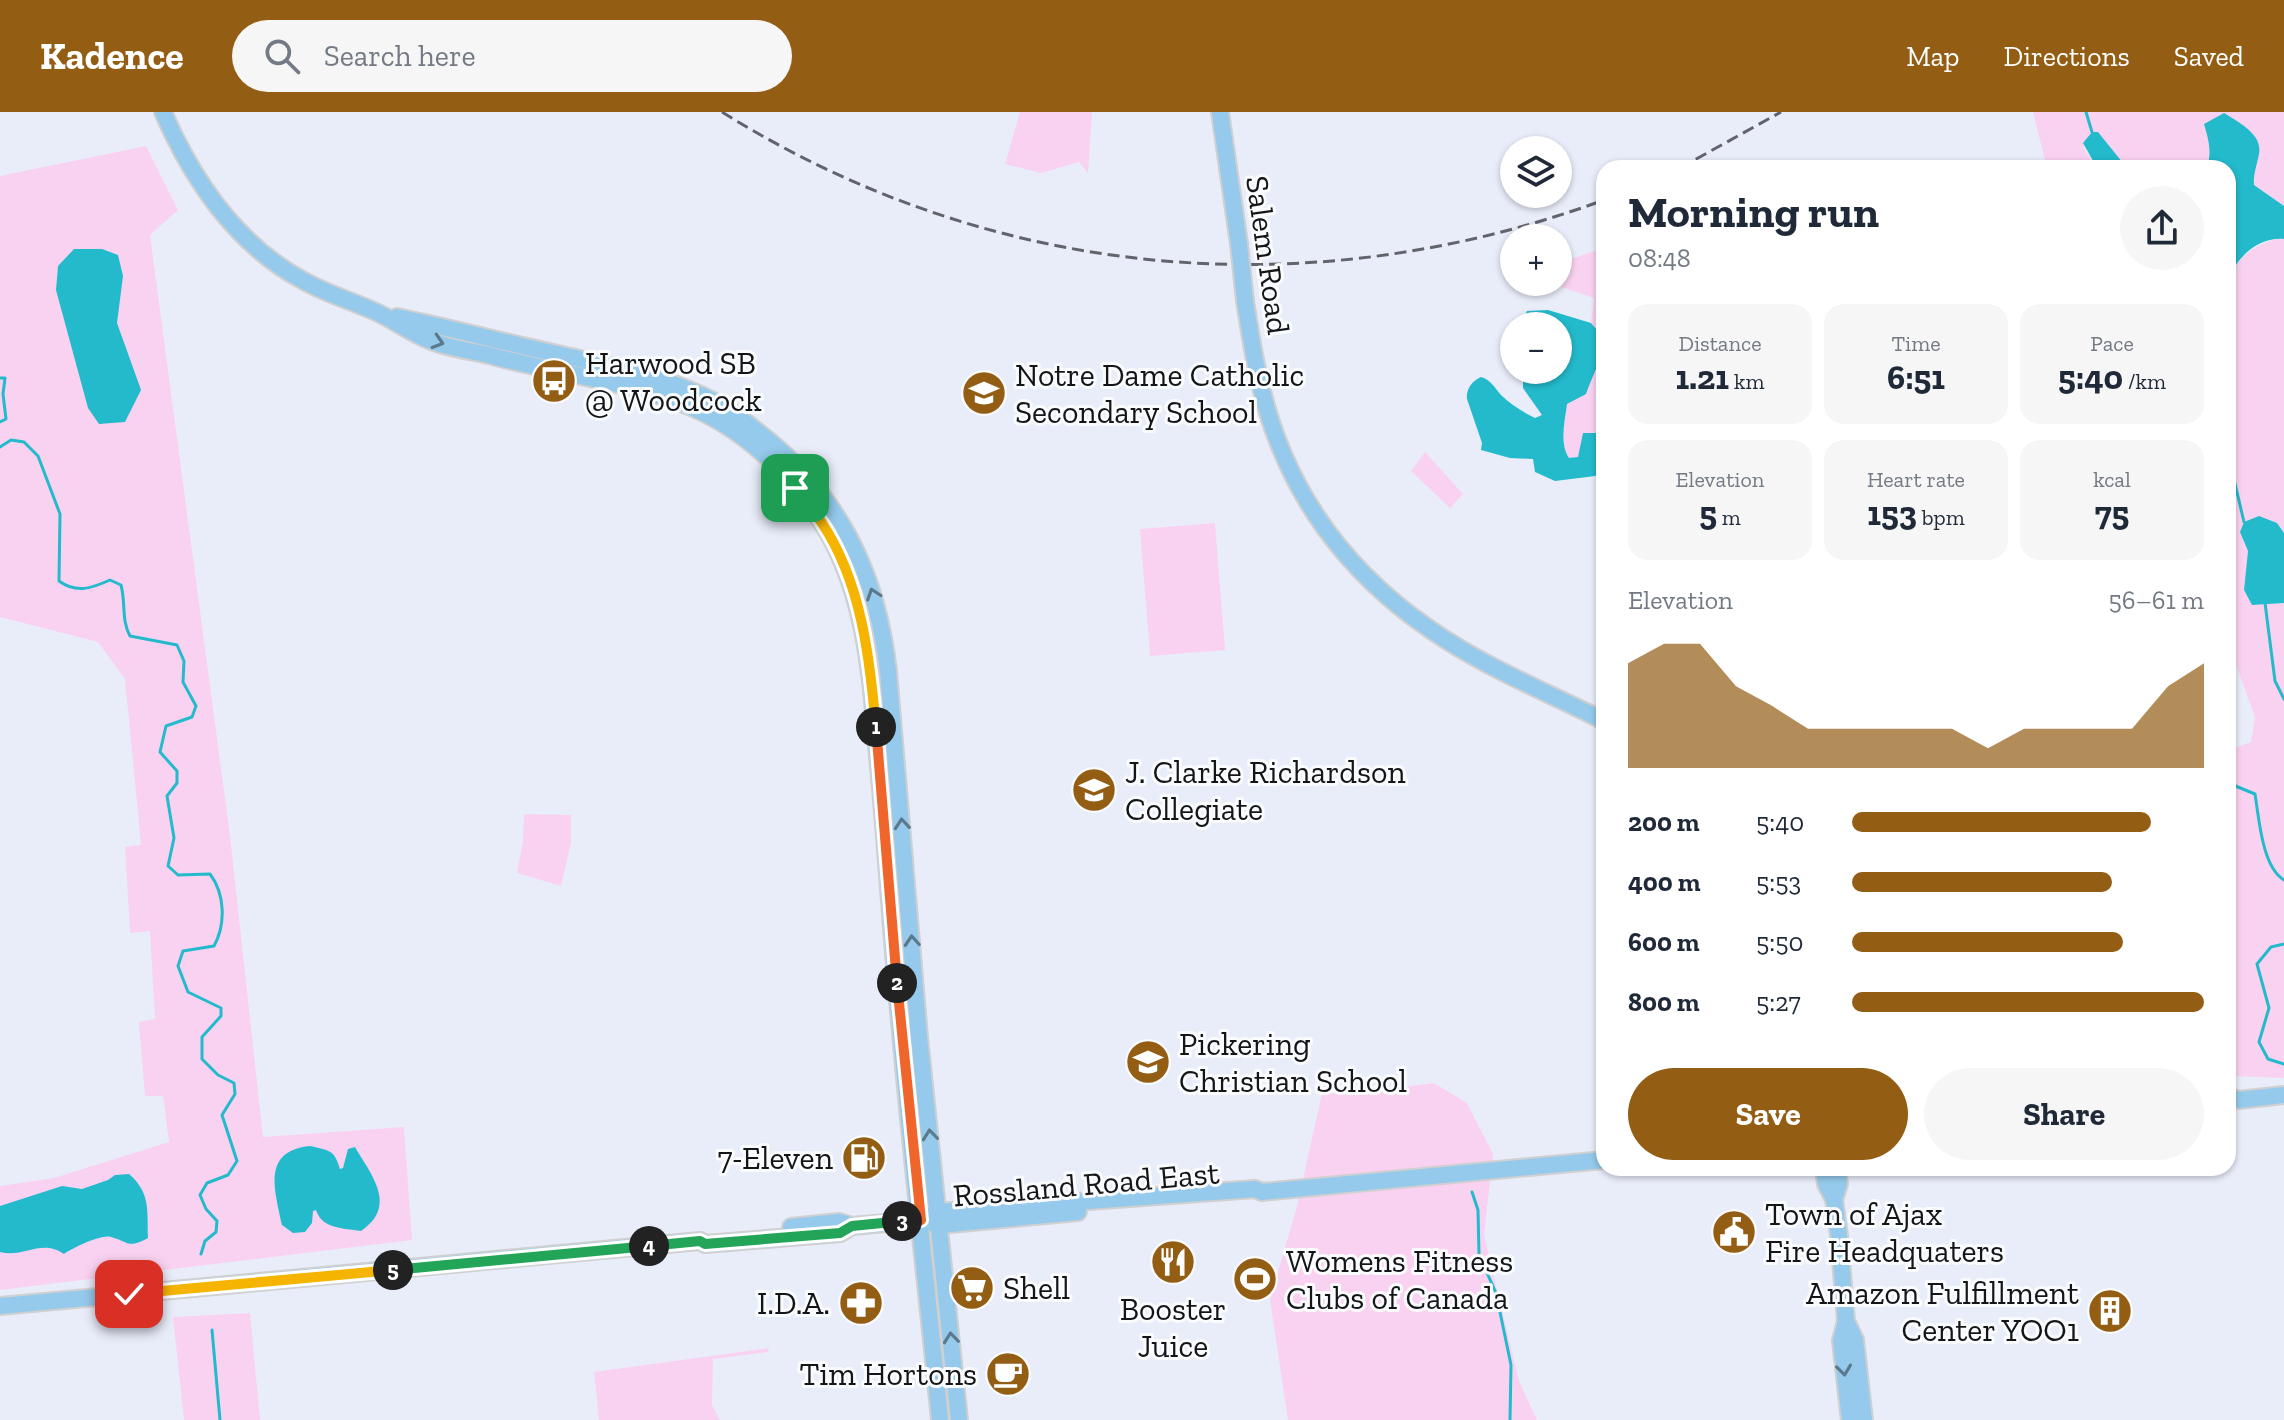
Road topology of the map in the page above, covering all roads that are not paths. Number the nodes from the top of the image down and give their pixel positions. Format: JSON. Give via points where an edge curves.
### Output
{"nodes":[{"id":1,"x":163,"y":112,"type":"edge"},
{"id":2,"x":1220,"y":112,"type":"edge"},
{"id":3,"x":376,"y":312,"type":"junction"},
{"id":4,"x":1596,"y":717,"type":"edge"},
{"id":5,"x":2284,"y":1095,"type":"edge"},
{"id":6,"x":2236,"y":1100,"type":"edge"},
{"id":7,"x":1596,"y":1159,"type":"edge"},
{"id":8,"x":1825,"y":1176,"type":"edge"},
{"id":9,"x":1838,"y":1176,"type":"edge"},
{"id":10,"x":1834,"y":1199,"type":"junction"},
{"id":11,"x":938,"y":1218,"type":"junction"},
{"id":12,"x":921,"y":1220,"type":"junction"},
{"id":13,"x":0,"y":1306,"type":"edge"},
{"id":14,"x":1846,"y":1321,"type":"junction"},
{"id":15,"x":940,"y":1420,"type":"edge"},
{"id":16,"x":959,"y":1420,"type":"edge"},
{"id":17,"x":1850,"y":1420,"type":"edge"},
{"id":18,"x":1864,"y":1420,"type":"edge"}],
"edges":[{"from":1,"to":3,"type":"main road","via":[[201,185],[237,230],[301,280]]},
{"from":2,"to":4,"type":"main road","name":"Salem Road","bridge":true,"via":[[1262,394],[1296,482],[1326,532],[1395,604],[1432,631]]},
{"from":11,"to":3,"type":"main road","one_way":true,"via":[[883,629],[838,516],[792,461],[738,415],[704,396],[636,371]]},
{"from":3,"to":12,"type":"main road","one_way":true,"via":[[430,341],[683,403],[714,419],[784,471],[822,524],[847,573],[867,639]]},
{"from":5,"to":6,"type":"main road"},
{"from":7,"to":11,"type":"main road","name":"Rossland Road East","via":[[1262,1192],[1254,1198]]},
{"from":8,"to":10,"type":"main road"},
{"from":9,"to":10,"type":"main road"},
{"from":10,"to":14,"type":"main road"},
{"from":11,"to":12,"type":"main road","name":"Rossland Road East"},
{"from":16,"to":11,"type":"main road","one_way":true},
{"from":12,"to":13,"type":"main road","via":[[852,1226],[815,1236],[700,1241]]},
{"from":12,"to":15,"type":"main road"},
{"from":14,"to":17,"type":"main road","one_way":true,"via":[[1841,1341]]},
{"from":14,"to":18,"type":"main road","via":[[1855,1340]]}]}
